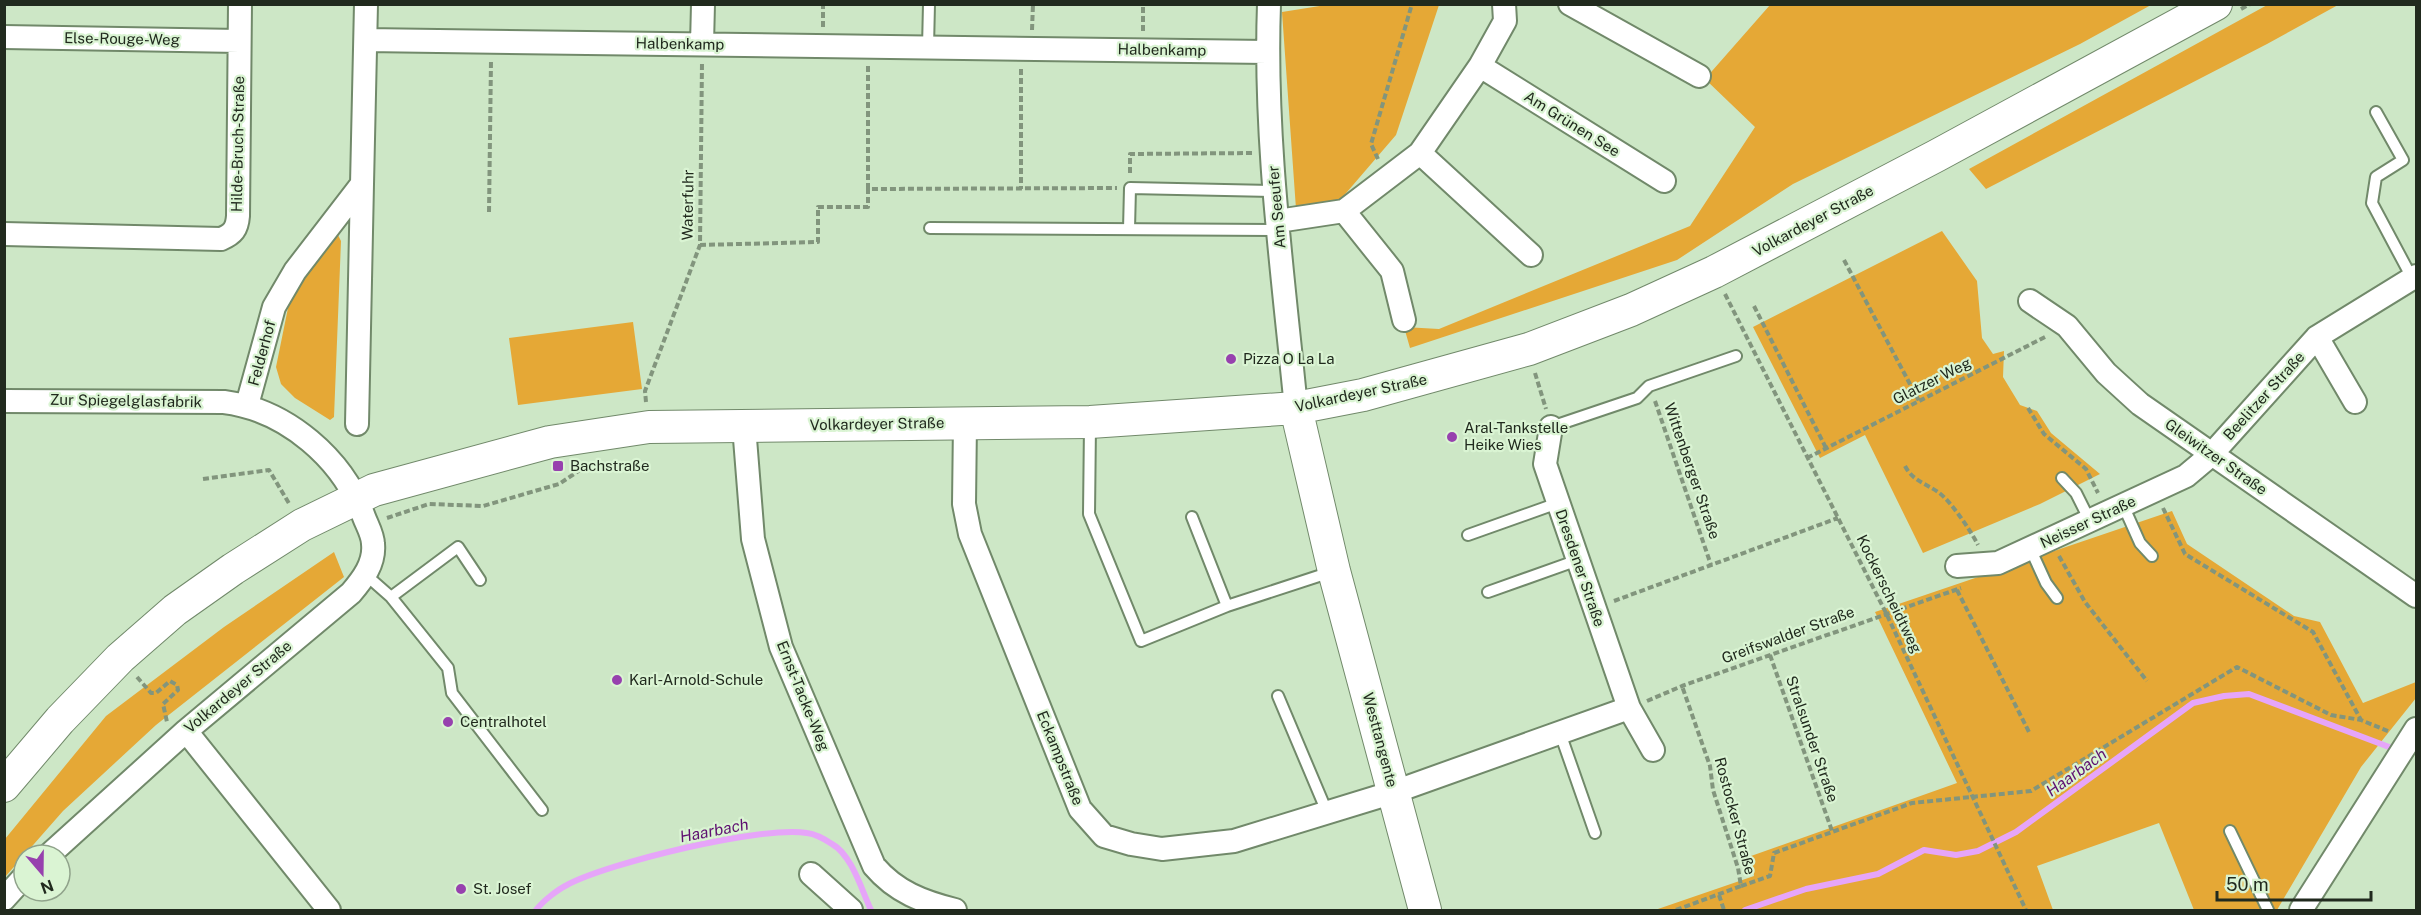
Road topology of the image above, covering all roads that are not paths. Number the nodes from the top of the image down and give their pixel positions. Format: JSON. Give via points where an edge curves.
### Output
{"nodes":[{"id":1,"x":240,"y":4,"type":"edge"},
{"id":2,"x":366,"y":4,"type":"edge"},
{"id":3,"x":703,"y":4,"type":"edge"},
{"id":4,"x":929,"y":4,"type":"edge"},
{"id":5,"x":1269,"y":4,"type":"edge"},
{"id":6,"x":1504,"y":4,"type":"edge"},
{"id":7,"x":1570,"y":4,"type":"edge"},
{"id":8,"x":2216,"y":4,"type":"edge"},
{"id":9,"x":4,"y":38,"type":"edge"},
{"id":10,"x":366,"y":40,"type":"junction"},
{"id":11,"x":239,"y":41,"type":"junction"},
{"id":12,"x":702,"y":45,"type":"junction"},
{"id":13,"x":928,"y":47,"type":"junction"},
{"id":14,"x":1267,"y":52,"type":"junction"},
{"id":15,"x":1480,"y":66,"type":"junction"},
{"id":16,"x":1700,"y":76,"type":"dead end"},
{"id":17,"x":2376,"y":112,"type":"dead end"},
{"id":18,"x":1420,"y":153,"type":"junction"},
{"id":19,"x":1664,"y":181,"type":"dead end"},
{"id":20,"x":362,"y":184,"type":"junction"},
{"id":21,"x":1275,"y":191,"type":"junction"},
{"id":22,"x":1344,"y":212,"type":"junction"},
{"id":23,"x":1279,"y":226,"type":"junction"},
{"id":24,"x":930,"y":228,"type":"dead end"},
{"id":25,"x":1129,"y":229,"type":"junction"},
{"id":26,"x":4,"y":234,"type":"edge"},
{"id":27,"x":1531,"y":255,"type":"dead end"},
{"id":28,"x":2414,"y":277,"type":"edge"},
{"id":29,"x":2030,"y":301,"type":"dead end"},
{"id":30,"x":1404,"y":320,"type":"dead end"},
{"id":31,"x":2317,"y":337,"type":"junction"},
{"id":32,"x":1736,"y":356,"type":"dead end"},
{"id":33,"x":4,"y":401,"type":"edge"},
{"id":34,"x":2355,"y":402,"type":"dead end"},
{"id":35,"x":247,"y":405,"type":"junction"},
{"id":36,"x":1296,"y":408,"type":"junction"},
{"id":37,"x":965,"y":422,"type":"junction"},
{"id":38,"x":1090,"y":422,"type":"junction"},
{"id":39,"x":357,"y":424,"type":"dead end"},
{"id":40,"x":744,"y":426,"type":"junction"},
{"id":41,"x":1551,"y":427,"type":"joint"},
{"id":42,"x":2211,"y":455,"type":"junction"},
{"id":43,"x":2062,"y":478,"type":"dead end"},
{"id":44,"x":1558,"y":503,"type":"junction"},
{"id":45,"x":362,"y":510,"type":"junction"},
{"id":46,"x":2107,"y":513,"type":"junction"},
{"id":47,"x":1192,"y":517,"type":"dead end"},
{"id":48,"x":1468,"y":535,"type":"dead end"},
{"id":49,"x":2030,"y":548,"type":"junction"},
{"id":50,"x":2152,"y":556,"type":"dead end"},
{"id":51,"x":1578,"y":560,"type":"junction"},
{"id":52,"x":1957,"y":566,"type":"dead end"},
{"id":53,"x":1334,"y":571,"type":"junction"},
{"id":54,"x":366,"y":575,"type":"junction"},
{"id":55,"x":480,"y":580,"type":"dead end"},
{"id":56,"x":1488,"y":592,"type":"dead end"},
{"id":57,"x":2416,"y":596,"type":"edge"},
{"id":58,"x":391,"y":597,"type":"junction"},
{"id":59,"x":2057,"y":598,"type":"dead end"},
{"id":60,"x":1227,"y":606,"type":"junction"},
{"id":61,"x":1278,"y":696,"type":"dead end"},
{"id":62,"x":1629,"y":708,"type":"junction"},
{"id":63,"x":1560,"y":733,"type":"junction"},
{"id":64,"x":2413,"y":734,"type":"edge"},
{"id":65,"x":180,"y":736,"type":"junction"},
{"id":66,"x":1653,"y":750,"type":"dead end"},
{"id":67,"x":4,"y":786,"type":"edge"},
{"id":68,"x":1394,"y":792,"type":"junction"},
{"id":69,"x":542,"y":810,"type":"dead end"},
{"id":70,"x":1327,"y":812,"type":"junction"},
{"id":71,"x":2230,"y":831,"type":"dead end"},
{"id":72,"x":1595,"y":832,"type":"dead end"},
{"id":73,"x":62,"y":843,"type":"edge"},
{"id":74,"x":811,"y":874,"type":"dead end"},
{"id":75,"x":2306,"y":909,"type":"edge"},
{"id":76,"x":329,"y":910,"type":"edge"},
{"id":77,"x":851,"y":910,"type":"edge"},
{"id":78,"x":955,"y":910,"type":"edge"},
{"id":79,"x":1425,"y":910,"type":"edge"},
{"id":80,"x":2268,"y":910,"type":"edge"}],
"edges":[{"from":1,"to":11,"type":"street","name":"Hilde-Bruch-Straße"},
{"from":2,"to":10,"type":"street"},
{"from":3,"to":12,"type":"street"},
{"from":4,"to":13,"type":"lane"},
{"from":5,"to":14,"type":"street","name":"Am Seeufer"},
{"from":6,"to":15,"type":"street","via":[[1505,21]]},
{"from":7,"to":16,"type":"street"},
{"from":8,"to":36,"type":"main road","name":"Volkardeyer Straße","via":[[1936,156],[1714,272],[1631,310],[1529,349],[1364,395]]},
{"from":9,"to":11,"type":"street","name":"Else-Rouge-Weg"},
{"from":10,"to":12,"type":"street","name":"Halbenkamp"},
{"from":10,"to":20,"type":"street"},
{"from":11,"to":26,"type":"street","name":"Hilde-Bruch-Straße","via":[[238,216],[232,235],[221,239]]},
{"from":12,"to":13,"type":"street","name":"Halbenkamp"},
{"from":13,"to":14,"type":"street","name":"Halbenkamp"},
{"from":14,"to":21,"type":"street","name":"Am Seeufer"},
{"from":15,"to":18,"type":"street"},
{"from":15,"to":19,"type":"street","name":"Am Grünen See"},
{"from":17,"to":28,"type":"lane","via":[[2403,160],[2376,177],[2372,203]]},
{"from":18,"to":22,"type":"street"},
{"from":18,"to":27,"type":"street"},
{"from":20,"to":35,"type":"street","name":"Felderhof","via":[[295,271],[274,308]]},
{"from":20,"to":39,"type":"street"},
{"from":21,"to":23,"type":"street","name":"Am Seeufer"},
{"from":21,"to":25,"type":"lane","via":[[1130,188]]},
{"from":22,"to":23,"type":"street"},
{"from":22,"to":30,"type":"street","via":[[1392,271]]},
{"from":23,"to":25,"type":"lane"},
{"from":23,"to":36,"type":"street","name":"Am Seeufer"},
{"from":24,"to":25,"type":"lane"},
{"from":28,"to":31,"type":"street","name":"Beelitzer Straße"},
{"from":29,"to":42,"type":"street","name":"Gleiwitzer Straße","via":[[2067,326],[2106,373],[2140,404]]},
{"from":31,"to":34,"type":"street","name":"Beelitzer Straße"},
{"from":31,"to":42,"type":"street","name":"Beelitzer Straße"},
{"from":32,"to":41,"type":"lane","via":[[1650,386],[1637,398]]},
{"from":33,"to":35,"type":"street","name":"Zur Spiegelglasfabrik"},
{"from":35,"to":45,"type":"street","name":"Felderhof","via":[[272,416],[331,459]]},
{"from":36,"to":38,"type":"main road","name":"Volkardeyer Straße"},
{"from":36,"to":53,"type":"main road","name":"Westtangente"},
{"from":37,"to":38,"type":"main road","name":"Volkardeyer Straße"},
{"from":37,"to":40,"type":"main road","name":"Volkardeyer Straße"},
{"from":37,"to":70,"type":"street","name":"Eckampstraße","via":[[964,504],[970,534],[1080,809],[1089,822],[1104,836],[1162,849],[1234,841]]},
{"from":38,"to":60,"type":"lane","via":[[1089,514],[1141,641]]},
{"from":40,"to":45,"type":"main road","name":"Volkardeyer Straße","via":[[649,427],[550,442],[436,471]]},
{"from":40,"to":78,"type":"street","name":"Ernst-Tacke-Weg","via":[[753,539],[781,647],[874,866],[920,902]]},
{"from":41,"to":44,"type":"street","name":"Dresdener Straße","via":[[1545,464]]},
{"from":42,"to":46,"type":"street","name":"Neisser Straße","via":[[2186,476]]},
{"from":42,"to":57,"type":"street","name":"Gleiwitzer Straße"},
{"from":43,"to":46,"type":"lane","via":[[2076,493]]},
{"from":44,"to":48,"type":"lane"},
{"from":44,"to":51,"type":"street","name":"Dresdener Straße"},
{"from":45,"to":54,"type":"street","name":"Volkardeyer Straße","via":[[373,543]]},
{"from":45,"to":67,"type":"main road","name":"Volkardeyer Straße","via":[[302,525],[175,610],[120,658]]},
{"from":46,"to":49,"type":"street","name":"Neisser Straße"},
{"from":46,"to":50,"type":"lane"},
{"from":47,"to":60,"type":"lane"},
{"from":49,"to":52,"type":"street","name":"Neisser Straße","via":[[1998,563]]},
{"from":49,"to":59,"type":"lane"},
{"from":51,"to":56,"type":"lane"},
{"from":51,"to":62,"type":"street","name":"Dresdener Straße"},
{"from":53,"to":60,"type":"lane"},
{"from":53,"to":68,"type":"main road","name":"Westtangente"},
{"from":54,"to":58,"type":"lane"},
{"from":54,"to":65,"type":"street","name":"Volkardeyer Straße","via":[[351,593]]},
{"from":55,"to":58,"type":"lane","via":[[458,547]]},
{"from":58,"to":69,"type":"lane","via":[[448,668],[452,693]]},
{"from":61,"to":70,"type":"lane"},
{"from":62,"to":63,"type":"street"},
{"from":62,"to":66,"type":"street","name":"Dresdener Straße"},
{"from":63,"to":68,"type":"street"},
{"from":63,"to":72,"type":"lane"},
{"from":64,"to":75,"type":"street"},
{"from":65,"to":73,"type":"street","name":"Volkardeyer Straße"},
{"from":65,"to":76,"type":"street"},
{"from":68,"to":70,"type":"street","name":"Eckampstraße"},
{"from":68,"to":79,"type":"main road","name":"Westtangente"},
{"from":71,"to":80,"type":"lane"},
{"from":74,"to":77,"type":"street"}]}
